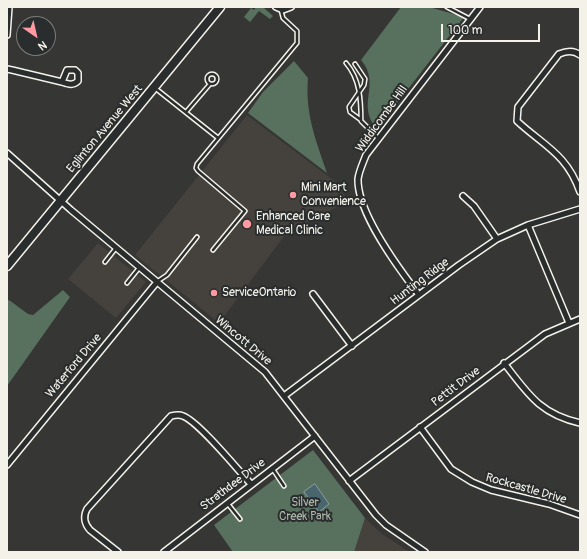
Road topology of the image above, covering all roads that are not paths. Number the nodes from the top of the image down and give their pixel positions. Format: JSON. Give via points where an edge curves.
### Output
{"nodes":[{"id":1,"x":10,"y":7,"type":"edge"},
{"id":2,"x":220,"y":7,"type":"edge"},
{"id":3,"x":276,"y":7,"type":"edge"},
{"id":4,"x":291,"y":7,"type":"edge"},
{"id":5,"x":447,"y":7,"type":"edge"},
{"id":6,"x":480,"y":7,"type":"edge"},
{"id":7,"x":281,"y":10,"type":"junction"},
{"id":8,"x":471,"y":19,"type":"junction"},
{"id":9,"x":7,"y":35,"type":"edge"},
{"id":10,"x":580,"y":55,"type":"edge"},
{"id":11,"x":346,"y":63,"type":"dead end"},
{"id":12,"x":355,"y":64,"type":"dead end"},
{"id":13,"x":7,"y":69,"type":"edge"},
{"id":14,"x":62,"y":82,"type":"dead end"},
{"id":15,"x":210,"y":84,"type":"junction"},
{"id":16,"x":155,"y":88,"type":"junction"},
{"id":17,"x":359,"y":90,"type":"junction"},
{"id":18,"x":186,"y":112,"type":"junction"},
{"id":19,"x":361,"y":121,"type":"junction"},
{"id":20,"x":218,"y":138,"type":"junction"},
{"id":21,"x":378,"y":139,"type":"junction"},
{"id":22,"x":8,"y":155,"type":"edge"},
{"id":23,"x":580,"y":192,"type":"edge"},
{"id":24,"x":464,"y":196,"type":"dead end"},
{"id":25,"x":60,"y":200,"type":"junction"},
{"id":26,"x":580,"y":209,"type":"edge"},
{"id":27,"x":528,"y":225,"type":"junction"},
{"id":28,"x":197,"y":237,"type":"dead end"},
{"id":29,"x":497,"y":239,"type":"junction"},
{"id":30,"x":116,"y":248,"type":"junction"},
{"id":31,"x":213,"y":250,"type":"dead end"},
{"id":32,"x":105,"y":262,"type":"dead end"},
{"id":33,"x":7,"y":266,"type":"edge"},
{"id":34,"x":140,"y":267,"type":"junction"},
{"id":35,"x":157,"y":282,"type":"junction"},
{"id":36,"x":127,"y":283,"type":"dead end"},
{"id":37,"x":313,"y":294,"type":"dead end"},
{"id":38,"x":419,"y":295,"type":"junction"},
{"id":39,"x":580,"y":319,"type":"edge"},
{"id":40,"x":569,"y":323,"type":"junction"},
{"id":41,"x":352,"y":346,"type":"junction"},
{"id":42,"x":504,"y":364,"type":"junction"},
{"id":43,"x":284,"y":396,"type":"junction"},
{"id":44,"x":580,"y":423,"type":"edge"},
{"id":45,"x":420,"y":427,"type":"junction"},
{"id":46,"x":315,"y":436,"type":"junction"},
{"id":47,"x":7,"y":465,"type":"edge"},
{"id":48,"x":272,"y":468,"type":"junction"},
{"id":49,"x":349,"y":481,"type":"junction"},
{"id":50,"x":251,"y":484,"type":"junction"},
{"id":51,"x":284,"y":486,"type":"dead end"},
{"id":52,"x":227,"y":502,"type":"junction"},
{"id":53,"x":580,"y":515,"type":"edge"},
{"id":54,"x":240,"y":519,"type":"dead end"},
{"id":55,"x":118,"y":552,"type":"edge"},
{"id":56,"x":164,"y":552,"type":"edge"},
{"id":57,"x":425,"y":552,"type":"edge"}],
"edges":[{"from":1,"to":9,"type":"street"},
{"from":2,"to":16,"type":"main road","name":"Eglinton Avenue West"},
{"from":3,"to":7,"type":"street"},
{"from":4,"to":7,"type":"street"},
{"from":5,"to":8,"type":"lane"},
{"from":6,"to":8,"type":"street","name":"Widdicombe Hill"},
{"from":7,"to":20,"type":"lane","via":[[283,18],[297,31],[297,43]]},
{"from":8,"to":21,"type":"street","name":"Widdicombe Hill"},
{"from":10,"to":23,"type":"street","via":[[577,52],[566,51],[559,54],[518,107],[517,121],[558,153],[575,176]]},
{"from":11,"to":17,"type":"lane"},
{"from":12,"to":17,"type":"lane","via":[[365,78],[364,85]]},
{"from":13,"to":14,"type":"street"},
{"from":15,"to":15,"type":"lane","via":[[215,84],[216,75],[208,76]]},
{"from":15,"to":18,"type":"lane"},
{"from":16,"to":18,"type":"lane"},
{"from":16,"to":25,"type":"main road","name":"Eglinton Avenue West"},
{"from":17,"to":19,"type":"lane","via":[[362,98]]},
{"from":17,"to":19,"type":"lane","via":[[349,107],[350,112]]},
{"from":18,"to":20,"type":"lane"},
{"from":19,"to":21,"type":"lane"},
{"from":20,"to":31,"type":"lane","via":[[196,168],[245,211]]},
{"from":21,"to":38,"type":"street","name":"Widdicombe Hill","via":[[361,167],[358,178],[359,190],[389,255]]},
{"from":22,"to":25,"type":"street","name":"Wincott Drive"},
{"from":24,"to":29,"type":"street"},
{"from":25,"to":30,"type":"street","name":"Wincott Drive"},
{"from":25,"to":33,"type":"main road","name":"Eglinton Avenue West"},
{"from":26,"to":27,"type":"street","name":"Hunting Ridge"},
{"from":27,"to":29,"type":"street","name":"Hunting Ridge"},
{"from":27,"to":40,"type":"street"},
{"from":28,"to":35,"type":"lane","via":[[167,275]]},
{"from":29,"to":38,"type":"street","name":"Hunting Ridge"},
{"from":30,"to":32,"type":"lane"},
{"from":30,"to":34,"type":"street","name":"Wincott Drive"},
{"from":34,"to":35,"type":"street","name":"Wincott Drive"},
{"from":34,"to":36,"type":"lane"},
{"from":35,"to":43,"type":"street","name":"Wincott Drive","via":[[265,372]]},
{"from":35,"to":47,"type":"street","name":"Waterford Drive","via":[[19,447]]},
{"from":37,"to":41,"type":"street"},
{"from":38,"to":41,"type":"street","name":"Hunting Ridge"},
{"from":39,"to":40,"type":"street","name":"Pettit Drive"},
{"from":40,"to":42,"type":"street","name":"Pettit Drive","via":[[545,334]]},
{"from":41,"to":43,"type":"street","name":"Hunting Ridge"},
{"from":42,"to":44,"type":"street","via":[[528,395],[546,411]]},
{"from":42,"to":45,"type":"street","name":"Pettit Drive"},
{"from":43,"to":46,"type":"street","name":"Wincott Drive"},
{"from":45,"to":49,"type":"street","name":"Pettit Drive"},
{"from":45,"to":53,"type":"street","name":"Rockcastle Drive","via":[[451,469],[472,482],[491,490],[549,504]]},
{"from":46,"to":48,"type":"street","name":"Strathdee Drive"},
{"from":46,"to":49,"type":"street","name":"Wincott Drive"},
{"from":48,"to":50,"type":"street","name":"Strathdee Drive"},
{"from":48,"to":51,"type":"lane"},
{"from":49,"to":57,"type":"street","name":"Wincott Drive","via":[[386,525]]},
{"from":50,"to":52,"type":"street","name":"Strathdee Drive"},
{"from":50,"to":55,"type":"street","via":[[188,419],[177,414],[171,416],[84,515],[86,525]]},
{"from":52,"to":54,"type":"lane"},
{"from":52,"to":56,"type":"street","name":"Strathdee Drive"}]}
